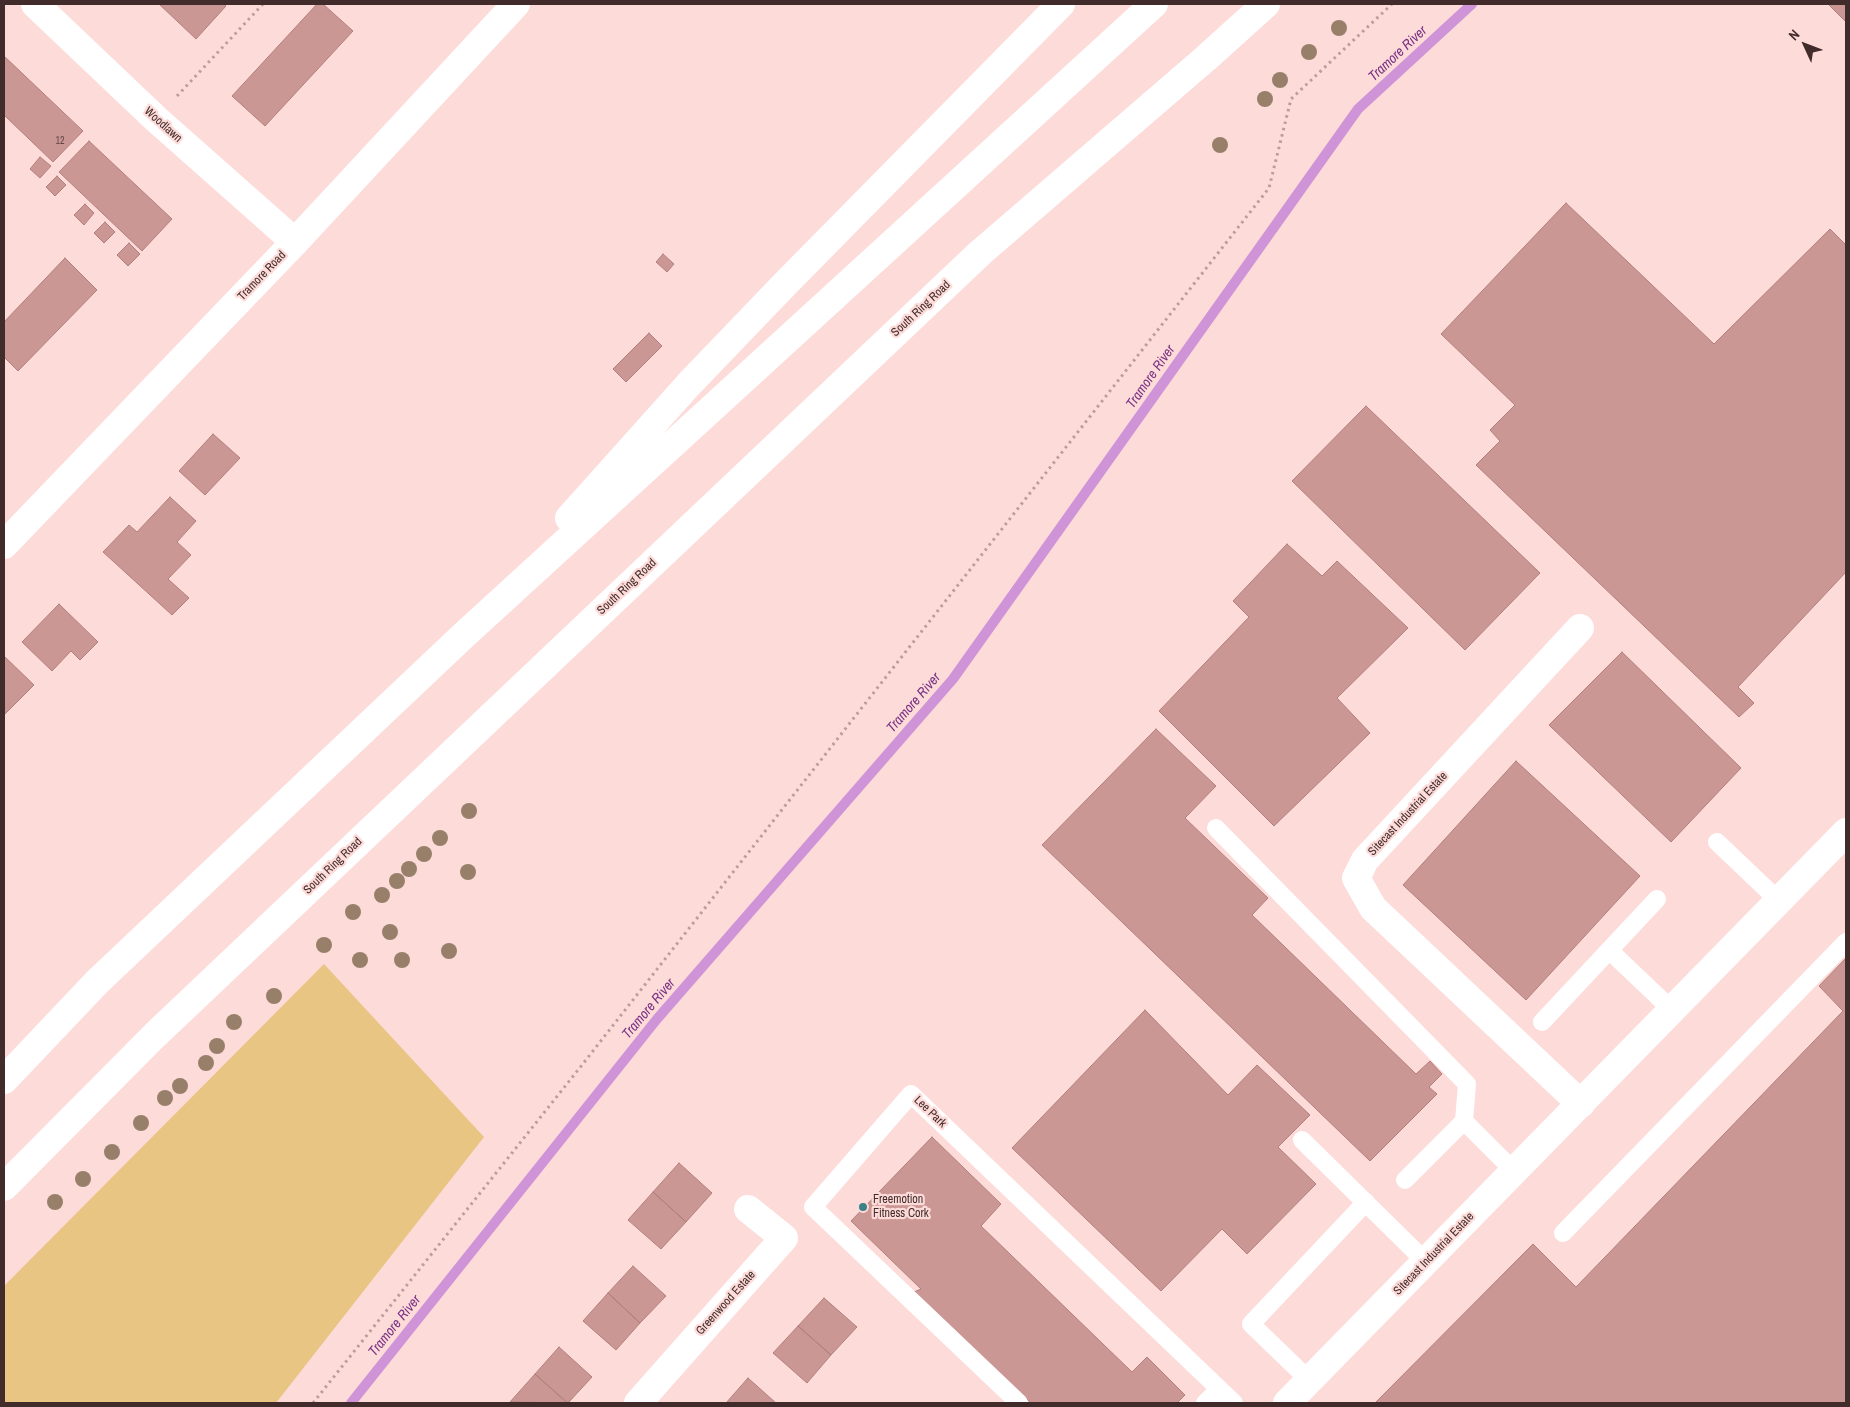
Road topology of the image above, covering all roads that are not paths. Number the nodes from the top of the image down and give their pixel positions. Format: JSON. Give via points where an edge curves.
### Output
{"nodes":[{"id":1,"x":35,"y":4,"type":"edge"},
{"id":2,"x":516,"y":4,"type":"edge"},
{"id":3,"x":1061,"y":4,"type":"edge"},
{"id":4,"x":1154,"y":4,"type":"edge"},
{"id":5,"x":1266,"y":4,"type":"edge"},
{"id":6,"x":295,"y":242,"type":"junction"},
{"id":7,"x":4,"y":545,"type":"edge"},
{"id":8,"x":1580,"y":628,"type":"dead end"},
{"id":9,"x":464,"y":635,"type":"junction"},
{"id":10,"x":1216,"y":828,"type":"dead end"},
{"id":11,"x":1846,"y":832,"type":"edge"},
{"id":12,"x":1717,"y":842,"type":"dead end"},
{"id":13,"x":1657,"y":899,"type":"dead end"},
{"id":14,"x":1779,"y":901,"type":"junction"},
{"id":15,"x":1846,"y":942,"type":"edge"},
{"id":16,"x":1609,"y":950,"type":"junction"},
{"id":17,"x":1672,"y":1010,"type":"junction"},
{"id":18,"x":1542,"y":1022,"type":"dead end"},
{"id":19,"x":4,"y":1080,"type":"edge"},
{"id":20,"x":1581,"y":1104,"type":"junction"},
{"id":21,"x":1464,"y":1121,"type":"junction"},
{"id":22,"x":1302,"y":1140,"type":"dead end"},
{"id":23,"x":1514,"y":1171,"type":"junction"},
{"id":24,"x":1405,"y":1180,"type":"dead end"},
{"id":25,"x":4,"y":1187,"type":"edge"},
{"id":26,"x":1366,"y":1202,"type":"junction"},
{"id":27,"x":748,"y":1209,"type":"dead end"},
{"id":28,"x":1563,"y":1233,"type":"dead end"},
{"id":29,"x":1426,"y":1262,"type":"junction"},
{"id":30,"x":1219,"y":1389,"type":"junction"},
{"id":31,"x":1302,"y":1395,"type":"edge"},
{"id":32,"x":638,"y":1403,"type":"edge"},
{"id":33,"x":1018,"y":1403,"type":"edge"},
{"id":34,"x":1205,"y":1403,"type":"edge"},
{"id":35,"x":1234,"y":1403,"type":"edge"}],
"edges":[{"from":1,"to":6,"type":"main road","name":"Woodlawn","via":[[156,119]]},
{"from":2,"to":6,"type":"main road","name":"Tramore Road"},
{"from":3,"to":9,"type":"main road","via":[[886,179],[689,384]]},
{"from":4,"to":9,"type":"main road"},
{"from":5,"to":25,"type":"main road","name":"South Ring Road","via":[[980,253],[162,1028]]},
{"from":6,"to":7,"type":"main road","name":"Tramore Road"},
{"from":8,"to":20,"type":"main road","name":"Sitecast Industrial Estate","via":[[1365,860],[1356,878],[1374,908]]},
{"from":9,"to":19,"type":"main road","via":[[97,982]]},
{"from":10,"to":21,"type":"lane","via":[[1467,1084]]},
{"from":11,"to":14,"type":"main road","name":"Sitecast Industrial Estate"},
{"from":12,"to":14,"type":"lane"},
{"from":13,"to":16,"type":"lane"},
{"from":14,"to":17,"type":"main road","name":"Sitecast Industrial Estate"},
{"from":15,"to":28,"type":"lane"},
{"from":16,"to":17,"type":"lane"},
{"from":16,"to":18,"type":"lane"},
{"from":17,"to":20,"type":"main road","name":"Sitecast Industrial Estate"},
{"from":20,"to":23,"type":"main road","name":"Sitecast Industrial Estate"},
{"from":21,"to":23,"type":"lane"},
{"from":21,"to":24,"type":"lane"},
{"from":22,"to":26,"type":"lane"},
{"from":23,"to":29,"type":"main road","name":"Sitecast Industrial Estate"},
{"from":26,"to":29,"type":"lane"},
{"from":26,"to":31,"type":"lane","via":[[1251,1324]]},
{"from":27,"to":32,"type":"main road","name":"Greenwood Estate","via":[[784,1238]]},
{"from":29,"to":31,"type":"main road","name":"Sitecast Industrial Estate"},
{"from":30,"to":33,"type":"lane","name":"Lee Park","via":[[911,1094],[813,1207]]},
{"from":30,"to":34,"type":"lane"},
{"from":30,"to":35,"type":"lane","name":"Lee Park"}]}
